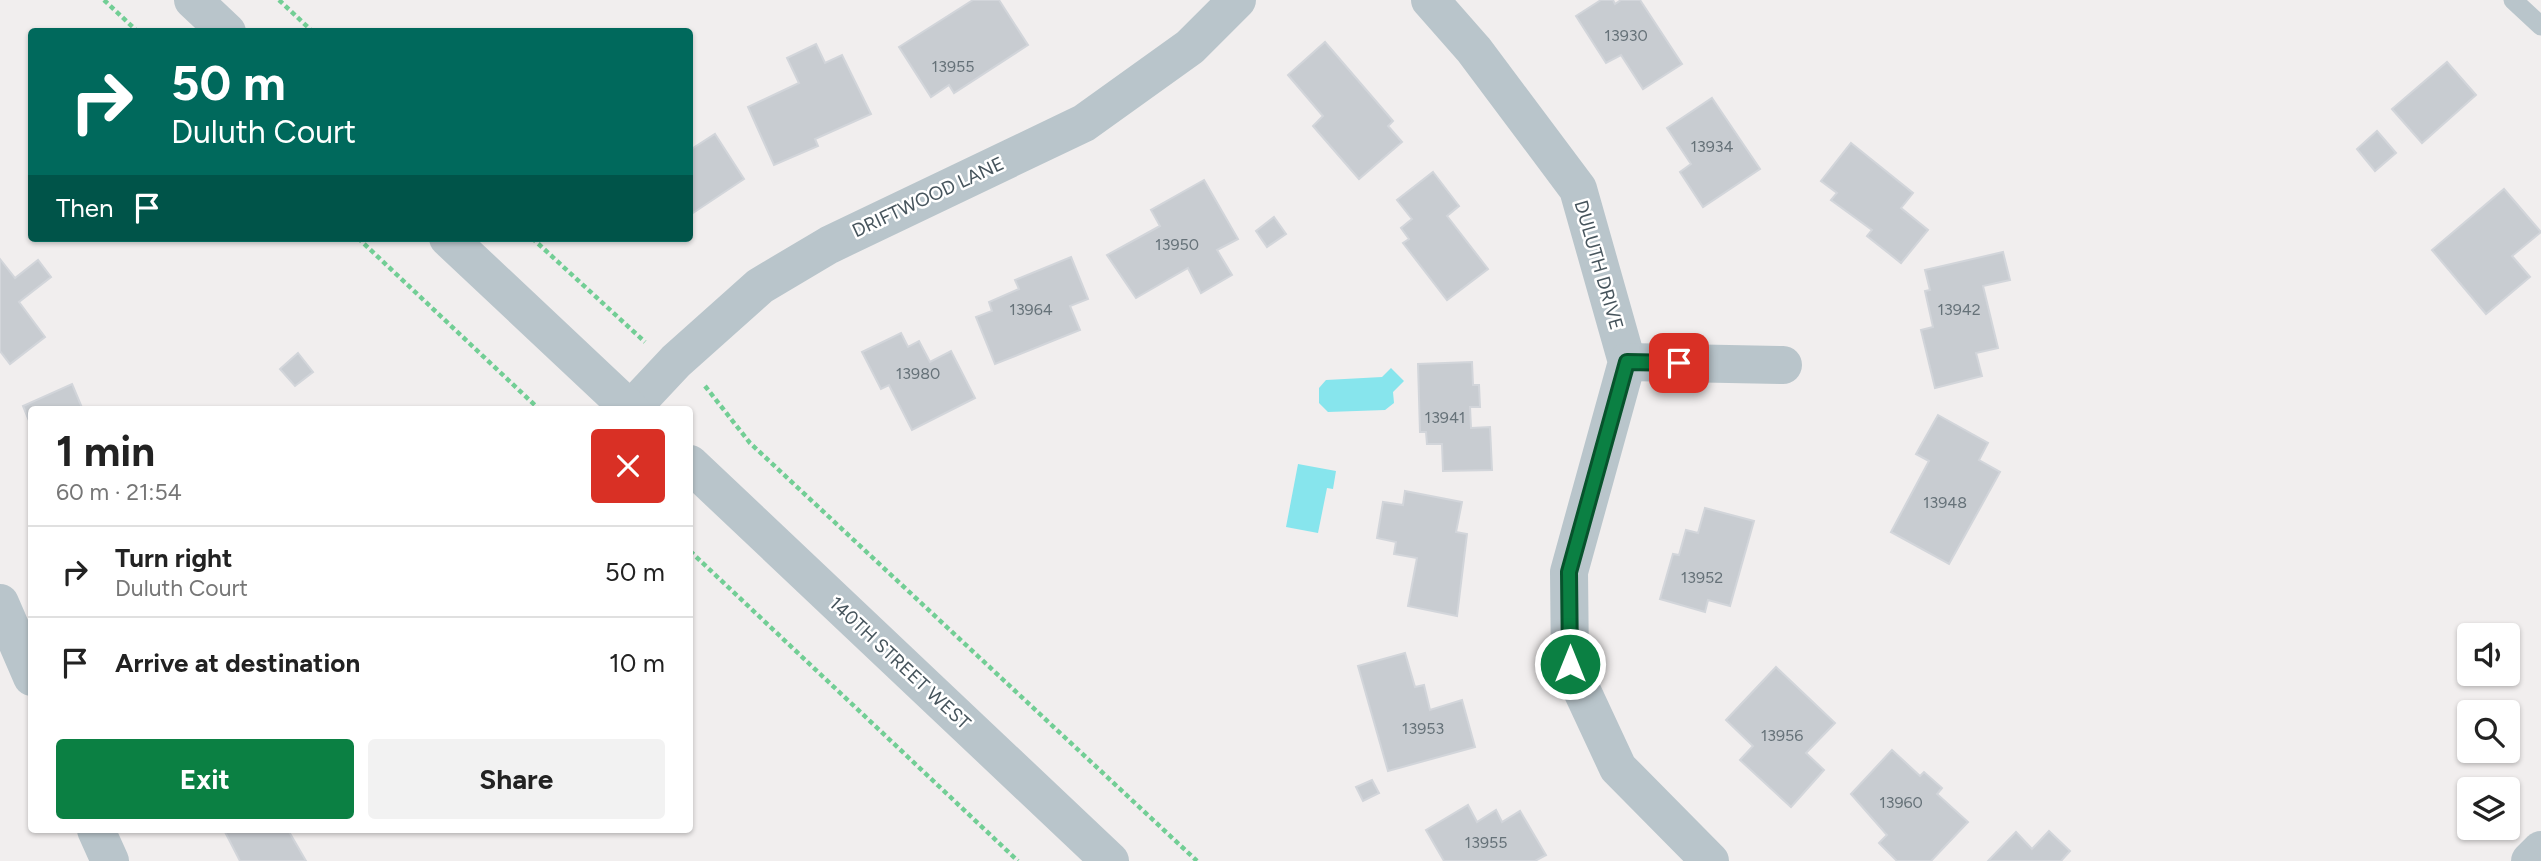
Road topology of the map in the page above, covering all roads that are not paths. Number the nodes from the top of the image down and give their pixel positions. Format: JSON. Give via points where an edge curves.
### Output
{"nodes":[{"id":1,"x":193,"y":0,"type":"edge"},
{"id":2,"x":1237,"y":0,"type":"edge"},
{"id":3,"x":1430,"y":0,"type":"edge"},
{"id":4,"x":2513,"y":0,"type":"edge"},
{"id":5,"x":2541,"y":26,"type":"edge"},
{"id":6,"x":223,"y":28,"type":"edge"},
{"id":7,"x":452,"y":242,"type":"edge"},
{"id":8,"x":1627,"y":362,"type":"junction"},
{"id":9,"x":1783,"y":365,"type":"dead end"},
{"id":10,"x":627,"y":406,"type":"edge"},
{"id":11,"x":635,"y":406,"type":"edge"},
{"id":12,"x":693,"y":467,"type":"edge"},
{"id":13,"x":0,"y":603,"type":"edge"},
{"id":14,"x":28,"y":668,"type":"edge"},
{"id":15,"x":97,"y":833,"type":"edge"},
{"id":16,"x":2541,"y":850,"type":"edge"},
{"id":17,"x":110,"y":861,"type":"edge"},
{"id":18,"x":1110,"y":861,"type":"edge"},
{"id":19,"x":1710,"y":861,"type":"edge"},
{"id":20,"x":2530,"y":861,"type":"edge"}],
"edges":[{"from":1,"to":6,"type":"street"},
{"from":2,"to":11,"type":"street","name":"DRIFTWOOD LANE","via":[[1190,47],[1084,123],[829,245],[760,286],[676,360]]},
{"from":3,"to":8,"type":"street","name":"DULUTH DRIVE","via":[[1474,50],[1578,189]]},
{"from":4,"to":5,"type":"lane"},
{"from":7,"to":10,"type":"street"},
{"from":8,"to":9,"type":"street"},
{"from":8,"to":19,"type":"street","via":[[1569,572],[1570,664],[1618,768]]},
{"from":12,"to":18,"type":"street","name":"140TH STREET WEST"},
{"from":13,"to":14,"type":"street"},
{"from":15,"to":17,"type":"street"},
{"from":16,"to":20,"type":"street"}]}
